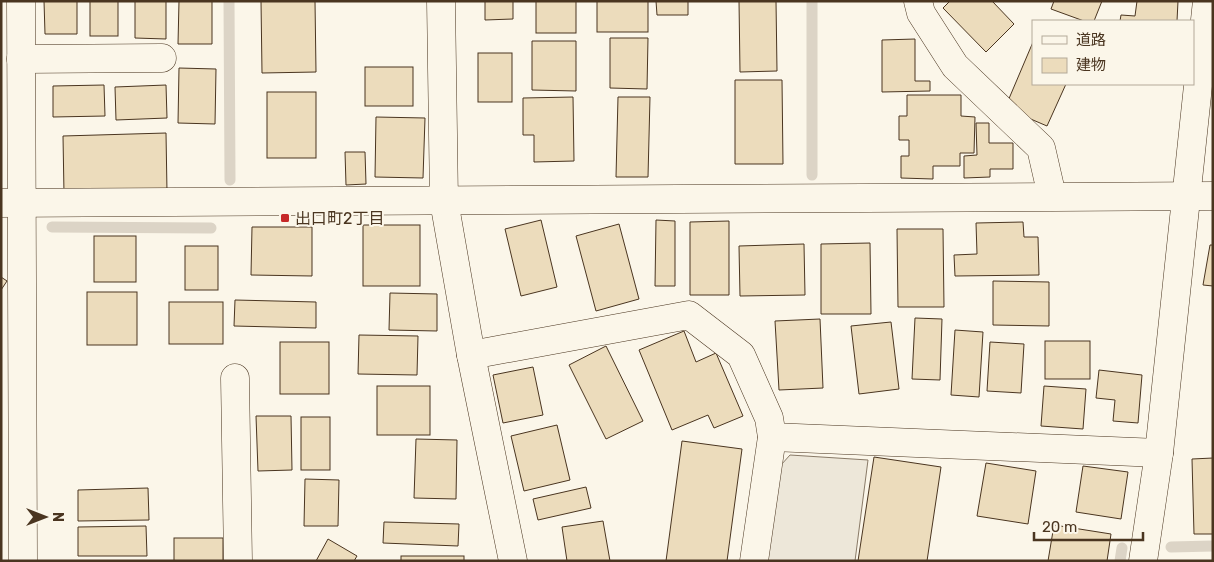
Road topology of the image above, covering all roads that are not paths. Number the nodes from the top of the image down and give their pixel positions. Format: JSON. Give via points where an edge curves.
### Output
{"nodes":[{"id":1,"x":21,"y":1,"type":"edge"},
{"id":2,"x":441,"y":1,"type":"edge"},
{"id":3,"x":918,"y":1,"type":"edge"},
{"id":4,"x":1207,"y":1,"type":"edge"},
{"id":5,"x":162,"y":58,"type":"dead end"},
{"id":6,"x":21,"y":60,"type":"junction"},
{"id":7,"x":1052,"y":196,"type":"junction"},
{"id":8,"x":1200,"y":196,"type":"edge"},
{"id":9,"x":444,"y":201,"type":"junction"},
{"id":10,"x":12,"y":203,"type":"edge"},
{"id":11,"x":471,"y":355,"type":"junction"},
{"id":12,"x":235,"y":378,"type":"dead end"},
{"id":13,"x":772,"y":437,"type":"junction"},
{"id":14,"x":1159,"y":453,"type":"junction"},
{"id":15,"x":24,"y":561,"type":"edge"},
{"id":16,"x":238,"y":561,"type":"edge"},
{"id":17,"x":513,"y":561,"type":"edge"},
{"id":18,"x":754,"y":561,"type":"edge"},
{"id":19,"x":1143,"y":561,"type":"edge"}],
"edges":[{"from":1,"to":6,"type":"street"},
{"from":2,"to":9,"type":"street"},
{"from":3,"to":7,"type":"street","via":[[921,13],[955,66],[1041,148]]},
{"from":4,"to":8,"type":"street"},
{"from":5,"to":6,"type":"street"},
{"from":6,"to":10,"type":"street"},
{"from":7,"to":8,"type":"street"},
{"from":7,"to":9,"type":"street"},
{"from":8,"to":14,"type":"street"},
{"from":9,"to":10,"type":"street"},
{"from":9,"to":11,"type":"street"},
{"from":10,"to":15,"type":"street"},
{"from":11,"to":13,"type":"street","via":[[688,315],[742,355],[769,418]]},
{"from":11,"to":17,"type":"street"},
{"from":12,"to":16,"type":"street"},
{"from":13,"to":14,"type":"street"},
{"from":13,"to":18,"type":"street"},
{"from":14,"to":19,"type":"street"}]}
